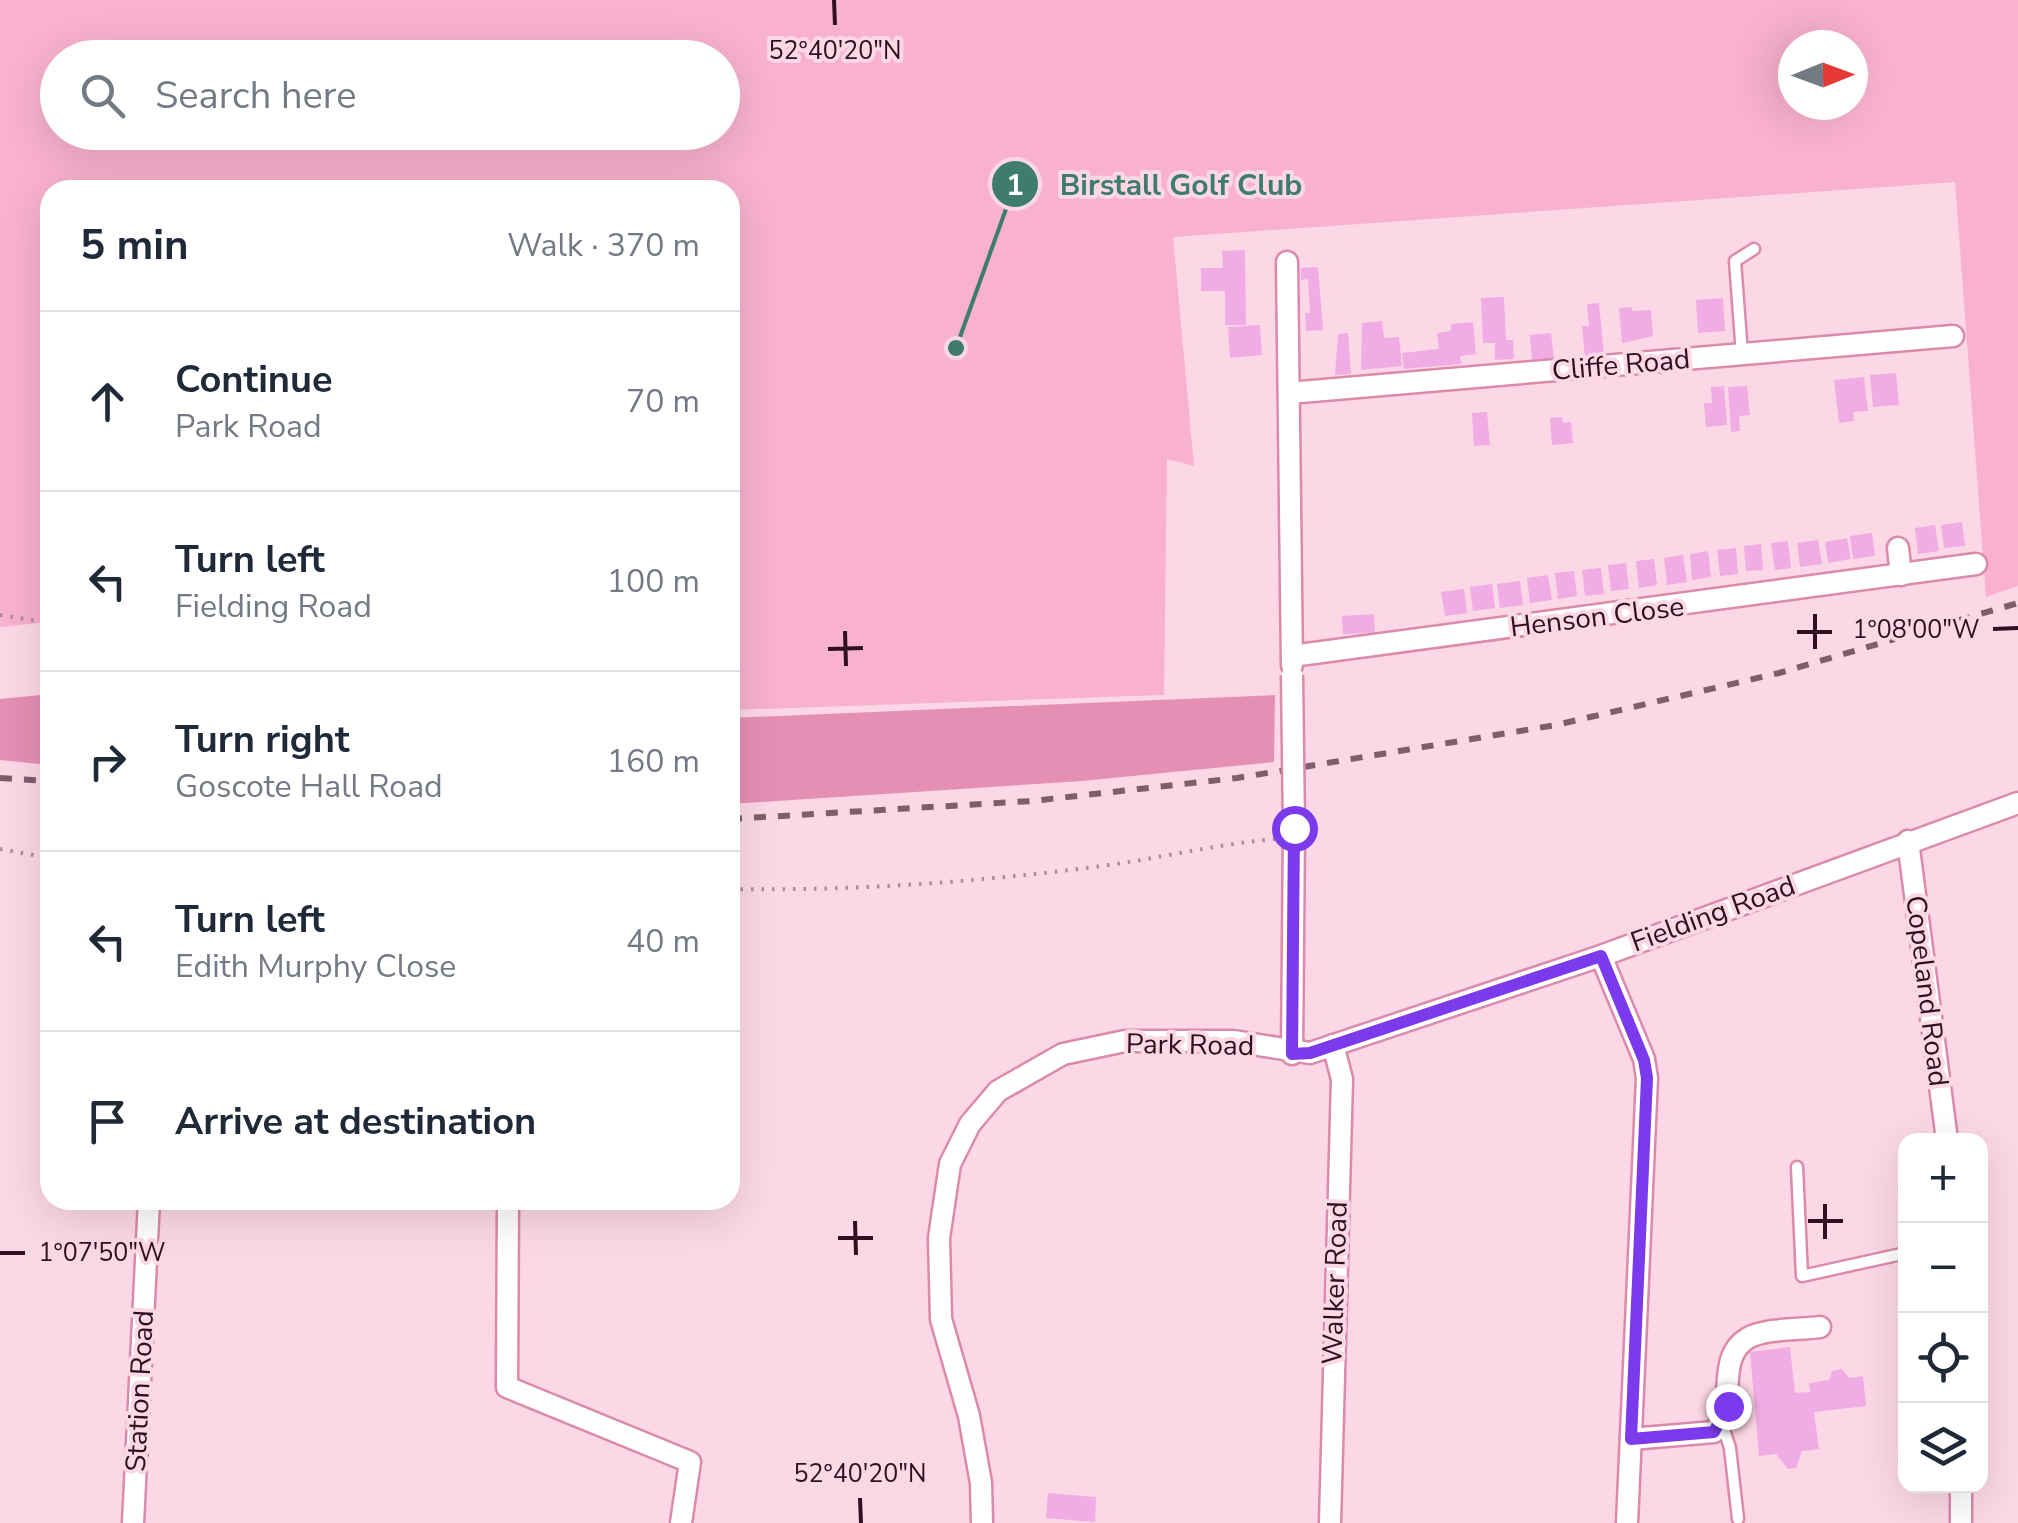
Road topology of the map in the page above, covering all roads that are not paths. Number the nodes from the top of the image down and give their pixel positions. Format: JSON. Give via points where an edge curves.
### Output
{"nodes":[{"id":1,"x":1754,"y":249,"type":"dead end"},
{"id":2,"x":1287,"y":262,"type":"dead end"},
{"id":3,"x":1953,"y":336,"type":"dead end"},
{"id":4,"x":1742,"y":354,"type":"junction"},
{"id":5,"x":1289,"y":393,"type":"junction"},
{"id":6,"x":1898,"y":548,"type":"dead end"},
{"id":7,"x":1976,"y":564,"type":"dead end"},
{"id":8,"x":1901,"y":575,"type":"junction"},
{"id":9,"x":1292,"y":666,"type":"junction"},
{"id":10,"x":2018,"y":803,"type":"edge"},
{"id":11,"x":1908,"y":842,"type":"junction"},
{"id":12,"x":1601,"y":956,"type":"junction"},
{"id":13,"x":1333,"y":1045,"type":"junction"},
{"id":14,"x":1292,"y":1054,"type":"junction"},
{"id":15,"x":1945,"y":1133,"type":"edge"},
{"id":16,"x":1796,"y":1167,"type":"dead end"},
{"id":17,"x":149,"y":1210,"type":"edge"},
{"id":18,"x":508,"y":1210,"type":"edge"},
{"id":19,"x":1898,"y":1254,"type":"edge"},
{"id":20,"x":1820,"y":1328,"type":"dead end"},
{"id":21,"x":1722,"y":1423,"type":"junction"},
{"id":22,"x":1631,"y":1439,"type":"junction"},
{"id":23,"x":1961,"y":1493,"type":"edge"},
{"id":24,"x":1738,"y":1519,"type":"dead end"},
{"id":25,"x":133,"y":1523,"type":"edge"},
{"id":26,"x":681,"y":1523,"type":"edge"},
{"id":27,"x":982,"y":1523,"type":"edge"},
{"id":28,"x":1330,"y":1523,"type":"edge"},
{"id":29,"x":1628,"y":1523,"type":"edge"},
{"id":30,"x":1961,"y":1523,"type":"edge"}],
"edges":[{"from":1,"to":4,"type":"lane","via":[[1735,262]]},
{"from":2,"to":5,"type":"street","name":"Park Road"},
{"from":3,"to":4,"type":"street","name":"Cliffe Road"},
{"from":4,"to":5,"type":"street","name":"Cliffe Road"},
{"from":5,"to":9,"type":"street","name":"Park Road"},
{"from":6,"to":8,"type":"street"},
{"from":7,"to":8,"type":"street","name":"Henson Close"},
{"from":8,"to":9,"type":"street","name":"Henson Close"},
{"from":9,"to":14,"type":"street","name":"Park Road","bridge":true},
{"from":10,"to":11,"type":"street","name":"Fielding Road"},
{"from":11,"to":12,"type":"street","name":"Fielding Road"},
{"from":11,"to":15,"type":"street","name":"Copeland Road"},
{"from":12,"to":13,"type":"street","name":"Fielding Road"},
{"from":12,"to":22,"type":"street","via":[[1647,1078]]},
{"from":13,"to":14,"type":"street","name":"Fielding Road"},
{"from":13,"to":28,"type":"street","name":"Walker Road","via":[[1342,1079]]},
{"from":14,"to":27,"type":"street","name":"Park Road","via":[[1233,1040],[1125,1041],[1063,1054],[998,1091],[970,1124],[950,1164],[940,1238],[941,1320],[969,1416]]},
{"from":16,"to":19,"type":"lane","via":[[1802,1276]]},
{"from":17,"to":25,"type":"street","name":"Station Road"},
{"from":18,"to":26,"type":"street","via":[[507,1388],[690,1462]]},
{"from":20,"to":21,"type":"street","via":[[1760,1334],[1739,1346],[1731,1357]]},
{"from":21,"to":22,"type":"street","via":[[1699,1436]]},
{"from":21,"to":24,"type":"lane"},
{"from":22,"to":29,"type":"street"},
{"from":23,"to":30,"type":"street"}]}
